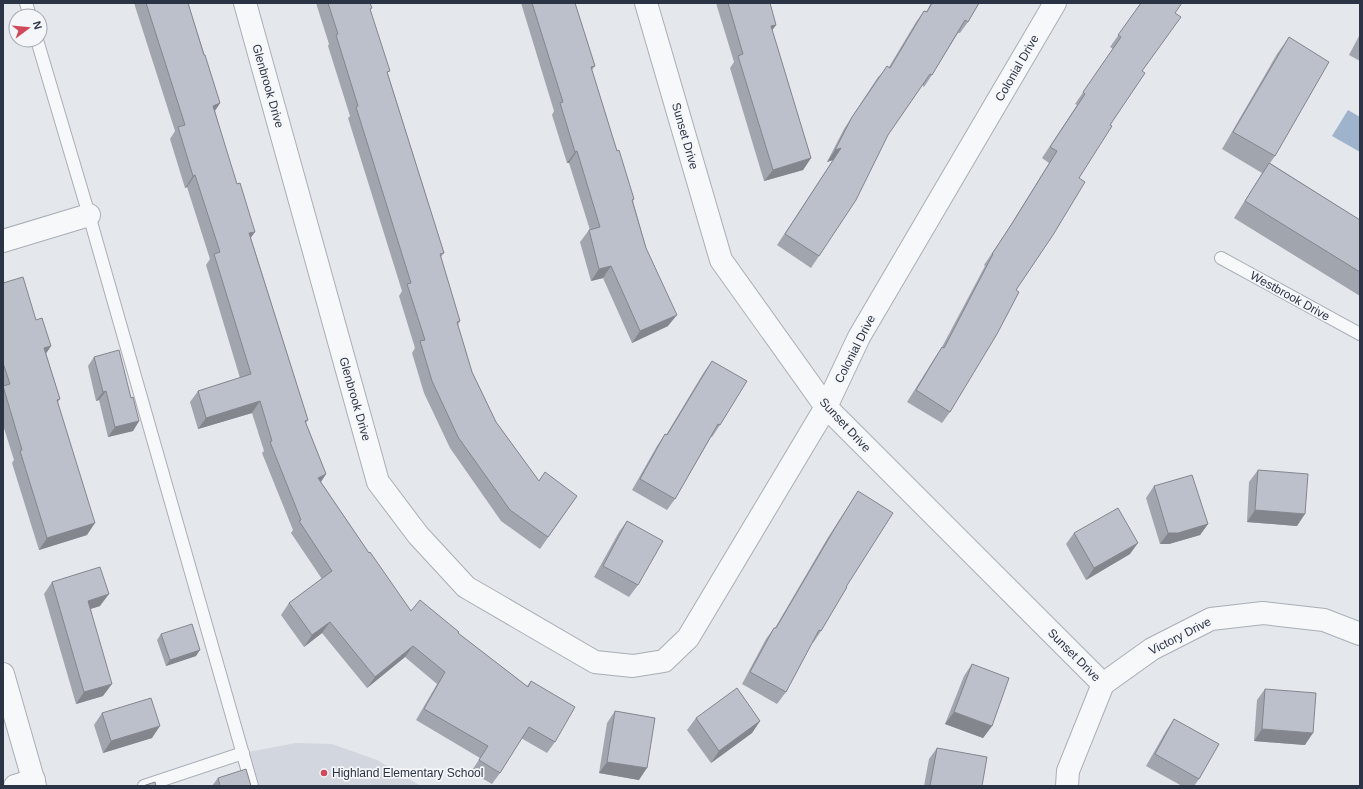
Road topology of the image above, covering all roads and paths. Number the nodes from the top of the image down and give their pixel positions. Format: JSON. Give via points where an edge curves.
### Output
{"nodes":[{"id":1,"x":245,"y":3,"type":"edge"},
{"id":2,"x":646,"y":3,"type":"edge"},
{"id":3,"x":1055,"y":3,"type":"edge"},
{"id":4,"x":39,"y":48,"type":"edge"},
{"id":5,"x":89,"y":215,"type":"junction"},
{"id":6,"x":3,"y":241,"type":"edge"},
{"id":7,"x":1221,"y":258,"type":"dead end"},
{"id":8,"x":1360,"y":334,"type":"edge"},
{"id":9,"x":826,"y":407,"type":"junction"},
{"id":10,"x":1360,"y":634,"type":"edge"},
{"id":11,"x":633,"y":666,"type":"joint"},
{"id":12,"x":3,"y":674,"type":"edge"},
{"id":13,"x":1103,"y":684,"type":"junction"},
{"id":14,"x":243,"y":754,"type":"junction"},
{"id":15,"x":28,"y":784,"type":"edge"},
{"id":16,"x":144,"y":786,"type":"edge"},
{"id":17,"x":252,"y":786,"type":"edge"},
{"id":18,"x":1067,"y":786,"type":"edge"}],
"edges":[{"from":1,"to":11,"type":"street","name":"Glenbrook Drive","via":[[378,482],[418,535],[466,587],[595,662]]},
{"from":2,"to":9,"type":"street","name":"Sunset Drive","via":[[721,260]]},
{"from":3,"to":9,"type":"street","name":"Colonial Drive","via":[[859,337]]},
{"from":4,"to":5,"type":"lane"},
{"from":5,"to":6,"type":"street"},
{"from":5,"to":14,"type":"lane"},
{"from":7,"to":8,"type":"lane","name":"Westbrook Drive"},
{"from":9,"to":11,"type":"street","name":"Colonial Drive","via":[[688,638],[664,661]]},
{"from":9,"to":13,"type":"street","name":"Sunset Drive"},
{"from":10,"to":13,"type":"street","name":"Victory Drive","via":[[1324,620],[1263,613],[1211,619],[1152,649]]},
{"from":12,"to":15,"type":"street"},
{"from":13,"to":18,"type":"street","name":"Sunset Drive","via":[[1068,771]]},
{"from":14,"to":16,"type":"lane"},
{"from":14,"to":17,"type":"lane"}]}
